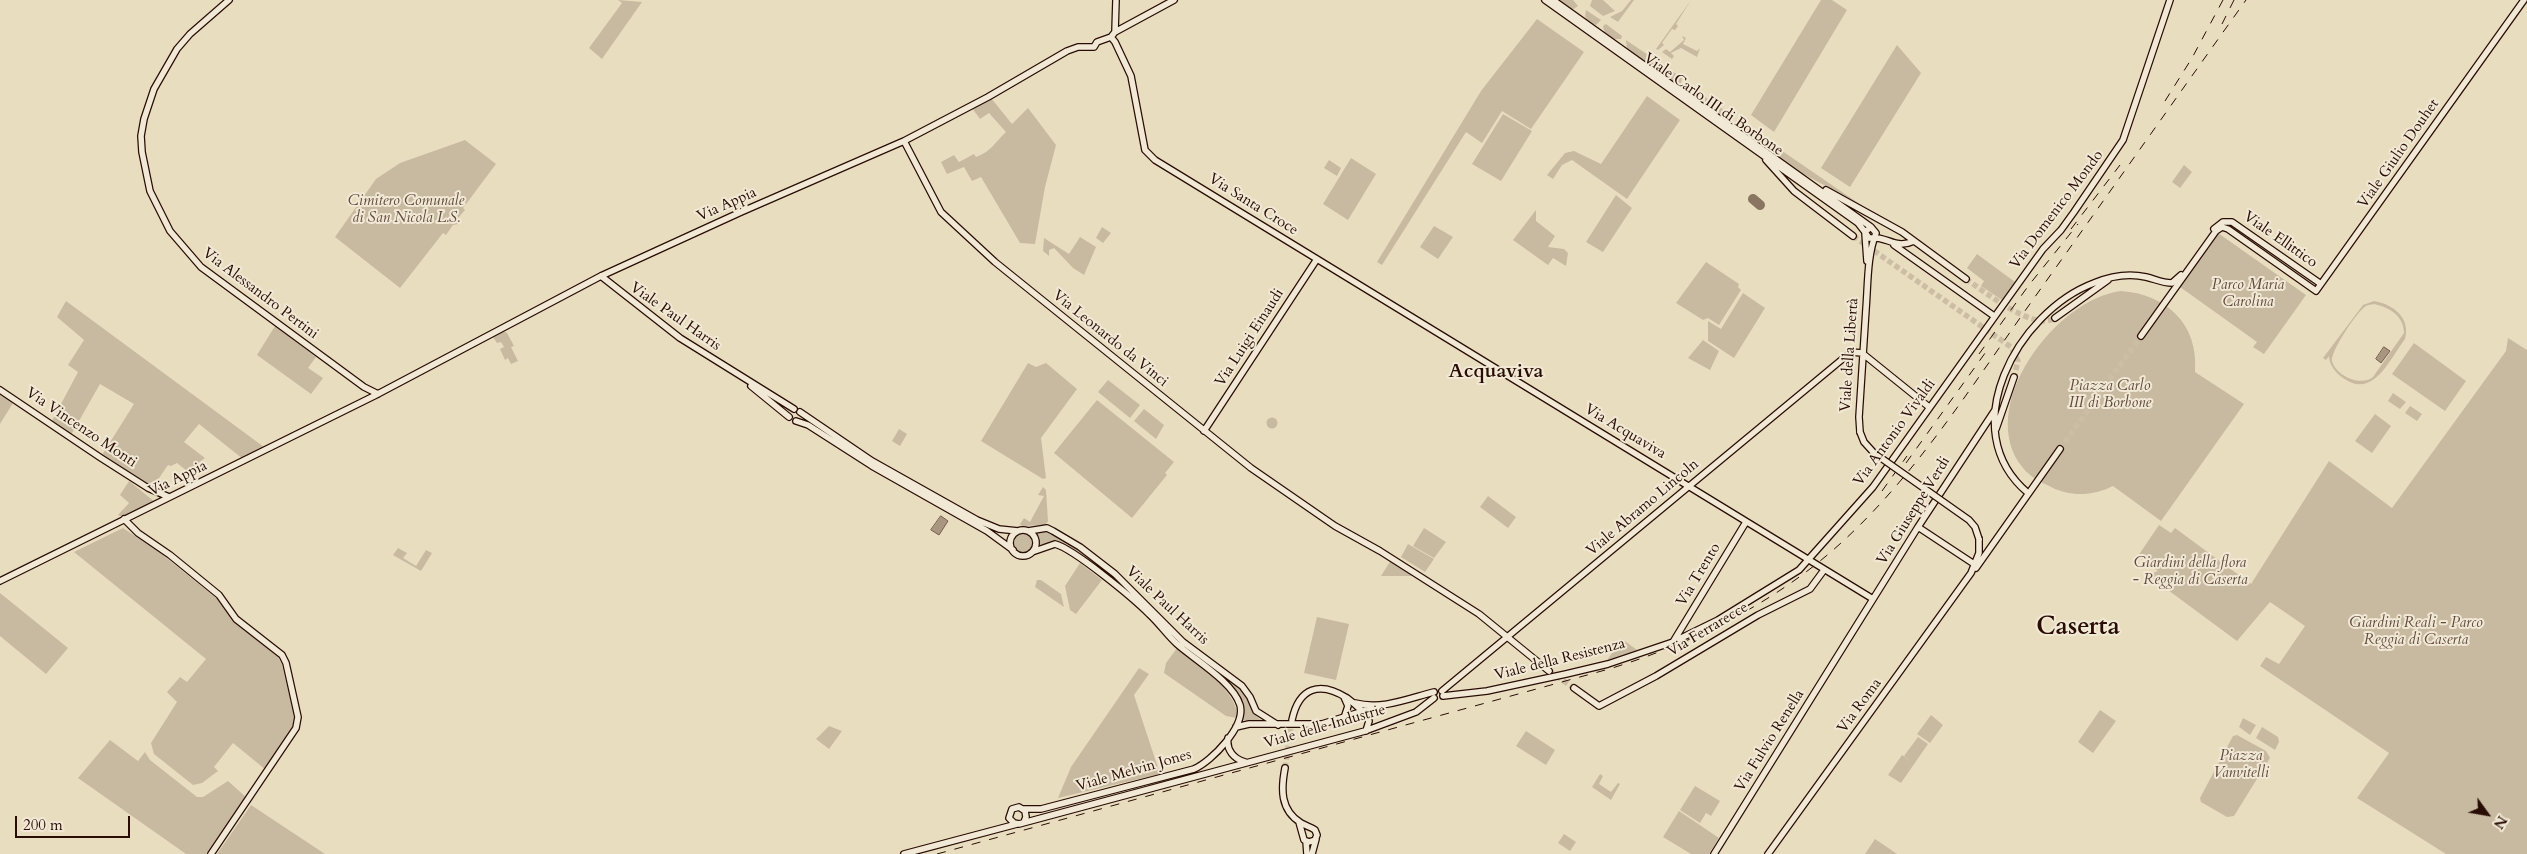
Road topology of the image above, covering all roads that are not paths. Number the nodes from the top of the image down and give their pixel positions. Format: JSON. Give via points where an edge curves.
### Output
{"nodes":[{"id":1,"x":229,"y":0,"type":"edge"},
{"id":2,"x":1116,"y":0,"type":"edge"},
{"id":3,"x":1174,"y":0,"type":"edge"},
{"id":4,"x":1545,"y":0,"type":"edge"},
{"id":5,"x":1553,"y":0,"type":"edge"},
{"id":6,"x":2170,"y":0,"type":"edge"},
{"id":7,"x":2524,"y":0,"type":"edge"},
{"id":8,"x":1113,"y":34,"type":"junction"},
{"id":9,"x":904,"y":141,"type":"junction"},
{"id":10,"x":1757,"y":152,"type":"junction"},
{"id":11,"x":1802,"y":177,"type":"junction"},
{"id":12,"x":1872,"y":228,"type":"junction"},
{"id":13,"x":1865,"y":232,"type":"junction"},
{"id":14,"x":1853,"y":236,"type":"tunnel mouth"},
{"id":15,"x":1874,"y":237,"type":"junction"},
{"id":16,"x":1914,"y":241,"type":"junction"},
{"id":17,"x":1893,"y":244,"type":"junction"},
{"id":18,"x":1317,"y":259,"type":"junction"},
{"id":19,"x":1869,"y":268,"type":"junction"},
{"id":20,"x":601,"y":276,"type":"junction"},
{"id":21,"x":2112,"y":277,"type":"junction"},
{"id":22,"x":1966,"y":279,"type":"tunnel mouth"},
{"id":23,"x":2162,"y":282,"type":"junction"},
{"id":24,"x":2321,"y":284,"type":"junction"},
{"id":25,"x":2316,"y":291,"type":"joint"},
{"id":26,"x":2170,"y":296,"type":"junction"},
{"id":27,"x":1994,"y":316,"type":"junction"},
{"id":28,"x":2055,"y":318,"type":"tunnel mouth"},
{"id":29,"x":2141,"y":336,"type":"tunnel mouth"},
{"id":30,"x":1452,"y":342,"type":"joint"},
{"id":31,"x":1862,"y":353,"type":"junction"},
{"id":32,"x":738,"y":376,"type":"junction"},
{"id":33,"x":2014,"y":377,"type":"tunnel mouth"},
{"id":34,"x":364,"y":388,"type":"junction"},
{"id":35,"x":0,"y":390,"type":"edge"},
{"id":36,"x":376,"y":395,"type":"junction"},
{"id":37,"x":368,"y":399,"type":"junction"},
{"id":38,"x":1929,"y":407,"type":"junction"},
{"id":39,"x":1995,"y":410,"type":"junction"},
{"id":40,"x":797,"y":411,"type":"junction"},
{"id":41,"x":789,"y":418,"type":"junction"},
{"id":42,"x":796,"y":421,"type":"junction"},
{"id":43,"x":1204,"y":431,"type":"junction"},
{"id":44,"x":1994,"y":437,"type":"junction"},
{"id":45,"x":2060,"y":449,"type":"tunnel mouth"},
{"id":46,"x":1688,"y":485,"type":"junction"},
{"id":47,"x":148,"y":488,"type":"junction"},
{"id":48,"x":2028,"y":493,"type":"junction"},
{"id":49,"x":170,"y":497,"type":"junction"},
{"id":50,"x":159,"y":502,"type":"junction"},
{"id":51,"x":124,"y":518,"type":"junction"},
{"id":52,"x":1746,"y":522,"type":"junction"},
{"id":53,"x":1918,"y":527,"type":"junction"},
{"id":54,"x":1018,"y":531,"type":"junction"},
{"id":55,"x":1028,"y":531,"type":"junction"},
{"id":56,"x":1979,"y":541,"type":"junction"},
{"id":57,"x":1991,"y":544,"type":"junction"},
{"id":58,"x":1013,"y":550,"type":"junction"},
{"id":59,"x":1032,"y":552,"type":"junction"},
{"id":60,"x":1962,"y":554,"type":"junction"},
{"id":61,"x":1810,"y":560,"type":"junction"},
{"id":62,"x":1974,"y":564,"type":"junction"},
{"id":63,"x":1824,"y":570,"type":"junction"},
{"id":64,"x":1971,"y":572,"type":"junction"},
{"id":65,"x":0,"y":581,"type":"edge"},
{"id":66,"x":1873,"y":599,"type":"junction"},
{"id":67,"x":1509,"y":638,"type":"junction"},
{"id":68,"x":1847,"y":640,"type":"joint"},
{"id":69,"x":1673,"y":642,"type":"junction"},
{"id":70,"x":1549,"y":671,"type":"tunnel mouth"},
{"id":71,"x":1574,"y":688,"type":"tunnel mouth"},
{"id":72,"x":1442,"y":694,"type":"junction"},
{"id":73,"x":1434,"y":695,"type":"junction"},
{"id":74,"x":1344,"y":697,"type":"junction"},
{"id":75,"x":1352,"y":702,"type":"junction"},
{"id":76,"x":1383,"y":705,"type":"junction"},
{"id":77,"x":1363,"y":712,"type":"junction"},
{"id":78,"x":1344,"y":718,"type":"junction"},
{"id":79,"x":1292,"y":720,"type":"tunnel mouth"},
{"id":80,"x":1278,"y":725,"type":"junction"},
{"id":81,"x":1236,"y":726,"type":"junction"},
{"id":82,"x":1366,"y":731,"type":"junction"},
{"id":83,"x":1230,"y":734,"type":"junction"},
{"id":84,"x":1246,"y":763,"type":"junction"},
{"id":85,"x":1285,"y":768,"type":"tunnel mouth"},
{"id":86,"x":1023,"y":809,"type":"junction"},
{"id":87,"x":1009,"y":816,"type":"junction"},
{"id":88,"x":1024,"y":822,"type":"junction"},
{"id":89,"x":1299,"y":822,"type":"junction"},
{"id":90,"x":1017,"y":824,"type":"junction"},
{"id":91,"x":1310,"y":827,"type":"junction"},
{"id":92,"x":999,"y":829,"type":"junction"},
{"id":93,"x":1303,"y":832,"type":"junction"},
{"id":94,"x":1316,"y":839,"type":"junction"},
{"id":95,"x":1306,"y":841,"type":"junction"},
{"id":96,"x":212,"y":854,"type":"edge"},
{"id":97,"x":904,"y":854,"type":"edge"},
{"id":98,"x":1307,"y":854,"type":"edge"},
{"id":99,"x":1312,"y":854,"type":"edge"},
{"id":100,"x":1714,"y":854,"type":"edge"},
{"id":101,"x":1768,"y":854,"type":"edge"}],
"edges":[{"from":1,"to":34,"type":"street","name":"Via Alessandro Pertini","via":[[190,34],[154,90],[141,136],[150,191],[170,231],[201,267]]},
{"from":2,"to":8,"type":"street"},
{"from":3,"to":8,"type":"street"},
{"from":4,"to":10,"type":"street","name":"Viale Carlo III di Borbone"},
{"from":5,"to":11,"type":"street","name":"Viale Carlo III di Borbone"},
{"from":6,"to":27,"type":"street","name":"Via Domenico Mondo","via":[[2123,140],[2101,176]]},
{"from":7,"to":24,"type":"street","name":"Viale Giulio Douhet"},
{"from":8,"to":9,"type":"street","name":"Via Appia","via":[[1094,47],[1067,51]]},
{"from":8,"to":18,"type":"street","name":"Via Santa Croce","via":[[1131,76],[1145,150],[1155,160]]},
{"from":9,"to":20,"type":"street","name":"Via Appia"},
{"from":9,"to":43,"type":"street","name":"Via Leonardo da Vinci","via":[[941,212],[994,262]]},
{"from":10,"to":13,"type":"street","name":"Viale Carlo III di Borbone","via":[[1858,223]]},
{"from":10,"to":14,"type":"street","via":[[1794,191]]},
{"from":11,"to":12,"type":"street","name":"Viale Carlo III di Borbone"},
{"from":11,"to":16,"type":"street"},
{"from":12,"to":13,"type":"street"},
{"from":12,"to":15,"type":"street"},
{"from":12,"to":17,"type":"street","name":"Viale Carlo III di Borbone"},
{"from":13,"to":15,"type":"street","name":"Viale Carlo III di Borbone","via":[[1867,238]]},
{"from":13,"to":19,"type":"street"},
{"from":15,"to":17,"type":"street","name":"Viale Carlo III di Borbone"},
{"from":15,"to":19,"type":"street","name":"Viale della Libertà"},
{"from":16,"to":17,"type":"street","name":"Viale Carlo III di Borbone"},
{"from":16,"to":22,"type":"street"},
{"from":17,"to":27,"type":"street","name":"Viale Carlo III di Borbone"},
{"from":18,"to":30,"type":"street","name":"Via Santa Croce"},
{"from":18,"to":43,"type":"street","name":"Via Luigi Einaudi"},
{"from":19,"to":31,"type":"street","name":"Viale della Libertà"},
{"from":20,"to":32,"type":"street","name":"Viale Paul Harris","via":[[658,322]]},
{"from":20,"to":36,"type":"street","name":"Via Appia"},
{"from":21,"to":23,"type":"street","via":[[2133,275]]},
{"from":21,"to":28,"type":"street"},
{"from":21,"to":39,"type":"street","via":[[2087,285],[2034,327],[2019,346],[2004,377]]},
{"from":23,"to":24,"type":"street","name":"Viale Ellittico","via":[[2176,281],[2217,226],[2227,221]]},
{"from":23,"to":26,"type":"street"},
{"from":24,"to":25,"type":"street","name":"Viale Giulio Douhet"},
{"from":25,"to":26,"type":"street","name":"Viale Ellittico","via":[[2224,227],[2216,231]]},
{"from":26,"to":29,"type":"street"},
{"from":27,"to":38,"type":"street","name":"Via Antonio Vivaldi"},
{"from":30,"to":46,"type":"street","name":"Via Acquaviva"},
{"from":31,"to":38,"type":"street"},
{"from":31,"to":46,"type":"street","name":"Viale Abramo Lincoln","via":[[1851,352]]},
{"from":31,"to":56,"type":"street","name":"Viale della Libertà","bridge":true,"via":[[1858,416],[1864,442],[1874,453],[1969,520]]},
{"from":32,"to":40,"type":"street","name":"Viale Paul Harris"},
{"from":32,"to":41,"type":"street","name":"Viale Paul Harris"},
{"from":33,"to":44,"type":"street"},
{"from":34,"to":36,"type":"street","name":"Via Alessandro Pertini"},
{"from":34,"to":37,"type":"street"},
{"from":35,"to":47,"type":"street","name":"Via Vincenzo Monti"},
{"from":36,"to":37,"type":"street","name":"Via Appia"},
{"from":37,"to":49,"type":"street","name":"Via Appia"},
{"from":38,"to":61,"type":"street","name":"Via Antonio Vivaldi","via":[[1872,487]]},
{"from":39,"to":44,"type":"street"},
{"from":39,"to":53,"type":"street","name":"Via Giuseppe Verdi"},
{"from":40,"to":41,"type":"street","via":[[790,412]]},
{"from":40,"to":42,"type":"street","via":[[800,417]]},
{"from":40,"to":54,"type":"street","name":"Viale Paul Harris","via":[[872,461],[977,520],[999,529]]},
{"from":41,"to":42,"type":"street","name":"Viale Paul Harris"},
{"from":42,"to":58,"type":"street","name":"Viale Paul Harris","via":[[808,425]]},
{"from":43,"to":67,"type":"street","name":"Via Leonardo da Vinci","via":[[1335,526],[1424,578]]},
{"from":44,"to":48,"type":"street","via":[[2005,468]]},
{"from":45,"to":48,"type":"street"},
{"from":46,"to":52,"type":"street","name":"Via Acquaviva"},
{"from":46,"to":67,"type":"street","name":"Viale Abramo Lincoln"},
{"from":47,"to":49,"type":"street","name":"Via Vincenzo Monti"},
{"from":47,"to":50,"type":"street","name":"Via Vincenzo Monti"},
{"from":48,"to":57,"type":"street"},
{"from":49,"to":50,"type":"street","name":"Via Appia"},
{"from":50,"to":51,"type":"street","name":"Via Appia"},
{"from":51,"to":65,"type":"street","name":"Via Appia"},
{"from":51,"to":96,"type":"street","via":[[219,595],[236,619],[282,655],[286,663],[298,717],[296,728]]},
{"from":52,"to":61,"type":"street","name":"Via Acquaviva"},
{"from":52,"to":69,"type":"street","name":"Via Trento"},
{"from":53,"to":60,"type":"street"},
{"from":53,"to":66,"type":"street","name":"Via Giuseppe Verdi"},
{"from":54,"to":55,"type":"street","name":"Viale Paul Harris"},
{"from":54,"to":58,"type":"street","via":[[1011,542]]},
{"from":55,"to":59,"type":"street","via":[[1036,542]]},
{"from":55,"to":80,"type":"street","name":"Viale Paul Harris","via":[[1047,528],[1080,547],[1115,574],[1184,642],[1242,686],[1256,711]]},
{"from":56,"to":57,"type":"street","name":"Viale della Libertà"},
{"from":56,"to":60,"type":"street","via":[[1973,554]]},
{"from":56,"to":62,"type":"street"},
{"from":57,"to":62,"type":"street"},
{"from":57,"to":64,"type":"street"},
{"from":58,"to":59,"type":"street","name":"Viale Paul Harris","via":[[1022,556]]},
{"from":59,"to":81,"type":"street","name":"Viale Paul Harris","via":[[1048,544],[1066,548],[1141,607],[1173,640],[1233,692],[1241,715]]},
{"from":60,"to":62,"type":"street"},
{"from":61,"to":63,"type":"street","name":"Via Acquaviva"},
{"from":61,"to":69,"type":"street","name":"Viale della Resistenza","via":[[1767,591]]},
{"from":62,"to":64,"type":"street"},
{"from":63,"to":66,"type":"street","name":"Via Acquaviva"},
{"from":63,"to":71,"type":"street","name":"Via Ferrarecce","via":[[1810,589],[1599,706]]},
{"from":64,"to":101,"type":"street","name":"Via Roma"},
{"from":66,"to":68,"type":"street","name":"Via Giuseppe Verdi"},
{"from":67,"to":70,"type":"street","name":"Via Leonardo da Vinci"},
{"from":67,"to":72,"type":"street","name":"Viale Abramo Lincoln"},
{"from":68,"to":100,"type":"street","name":"Via Fulvio Renella"},
{"from":69,"to":72,"type":"street","name":"Viale della Resistenza","via":[[1566,674],[1486,692]]},
{"from":72,"to":73,"type":"street","name":"Viale della Resistenza","via":[[1439,699]]},
{"from":73,"to":76,"type":"street"},
{"from":73,"to":82,"type":"street","name":"Viale delle Industrie","via":[[1416,712]]},
{"from":74,"to":75,"type":"street"},
{"from":74,"to":78,"type":"street","via":[[1348,706]]},
{"from":74,"to":79,"type":"street","via":[[1326,688],[1310,691],[1298,700]]},
{"from":75,"to":76,"type":"street"},
{"from":75,"to":77,"type":"street"},
{"from":76,"to":77,"type":"street"},
{"from":77,"to":78,"type":"street"},
{"from":77,"to":82,"type":"street","via":[[1368,721]]},
{"from":78,"to":80,"type":"street","via":[[1322,724]]},
{"from":80,"to":81,"type":"street"},
{"from":81,"to":83,"type":"street","name":"Viale Melvin Jones"},
{"from":82,"to":84,"type":"street","name":"Viale delle Industrie"},
{"from":83,"to":84,"type":"street","via":[[1227,744],[1230,750]]},
{"from":83,"to":86,"type":"street","name":"Viale Melvin Jones","via":[[1213,757],[1194,769],[1041,809]]},
{"from":84,"to":88,"type":"street","name":"Viale delle Industrie"},
{"from":85,"to":89,"type":"street","via":[[1282,795]]},
{"from":86,"to":87,"type":"street","name":"Viale Melvin Jones","via":[[1014,808]]},
{"from":86,"to":88,"type":"street"},
{"from":87,"to":90,"type":"street"},
{"from":87,"to":92,"type":"street"},
{"from":88,"to":90,"type":"street"},
{"from":89,"to":91,"type":"street"},
{"from":89,"to":93,"type":"street"},
{"from":90,"to":92,"type":"street"},
{"from":91,"to":93,"type":"street"},
{"from":91,"to":94,"type":"street","via":[[1316,832]]},
{"from":92,"to":97,"type":"street"},
{"from":93,"to":95,"type":"street"},
{"from":94,"to":95,"type":"street"},
{"from":94,"to":99,"type":"street"},
{"from":95,"to":98,"type":"street"}]}
